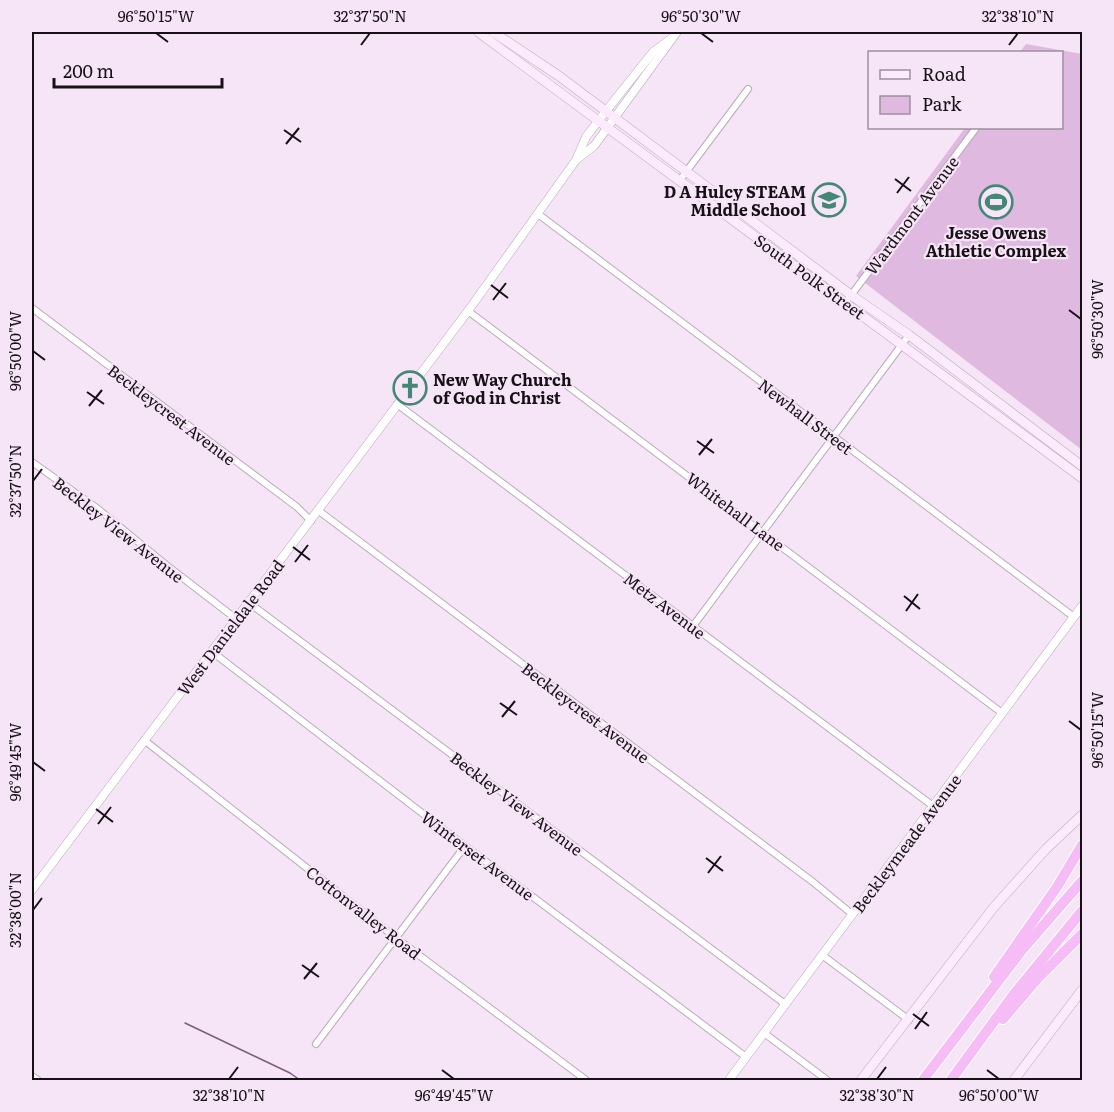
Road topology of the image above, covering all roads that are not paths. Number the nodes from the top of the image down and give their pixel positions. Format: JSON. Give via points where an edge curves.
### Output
{"nodes":[{"id":1,"x":478,"y":32,"type":"edge"},
{"id":2,"x":493,"y":32,"type":"edge"},
{"id":3,"x":675,"y":35,"type":"edge"},
{"id":4,"x":512,"y":51,"type":"junction"},
{"id":5,"x":748,"y":90,"type":"dead end"},
{"id":6,"x":606,"y":111,"type":"junction"},
{"id":7,"x":615,"y":118,"type":"junction"},
{"id":8,"x":599,"y":120,"type":"junction"},
{"id":9,"x":608,"y":127,"type":"junction"},
{"id":10,"x":975,"y":129,"type":"edge"},
{"id":11,"x":576,"y":160,"type":"junction"},
{"id":12,"x":687,"y":172,"type":"junction"},
{"id":13,"x":680,"y":180,"type":"junction"},
{"id":14,"x":538,"y":214,"type":"junction"},
{"id":15,"x":752,"y":221,"type":"junction"},
{"id":16,"x":746,"y":230,"type":"junction"},
{"id":17,"x":803,"y":266,"type":"junction"},
{"id":18,"x":848,"y":299,"type":"junction"},
{"id":19,"x":32,"y":308,"type":"edge"},
{"id":20,"x":468,"y":311,"type":"junction"},
{"id":21,"x":906,"y":339,"type":"junction"},
{"id":22,"x":397,"y":405,"type":"junction"},
{"id":23,"x":1019,"y":424,"type":"junction"},
{"id":24,"x":833,"y":437,"type":"junction"},
{"id":25,"x":32,"y":462,"type":"edge"},
{"id":26,"x":1083,"y":466,"type":"edge"},
{"id":27,"x":1083,"y":478,"type":"edge"},
{"id":28,"x":318,"y":511,"type":"junction"},
{"id":29,"x":311,"y":521,"type":"junction"},
{"id":30,"x":762,"y":531,"type":"junction"},
{"id":31,"x":248,"y":602,"type":"junction"},
{"id":32,"x":1083,"y":606,"type":"edge"},
{"id":33,"x":1074,"y":617,"type":"junction"},
{"id":34,"x":236,"y":618,"type":"junction"},
{"id":35,"x":693,"y":626,"type":"junction"},
{"id":36,"x":211,"y":651,"type":"junction"},
{"id":37,"x":1002,"y":713,"type":"junction"},
{"id":38,"x":144,"y":741,"type":"junction"},
{"id":39,"x":933,"y":806,"type":"junction"},
{"id":40,"x":1083,"y":815,"type":"edge"},
{"id":41,"x":1083,"y":845,"type":"edge"},
{"id":42,"x":465,"y":846,"type":"junction"},
{"id":43,"x":1083,"y":881,"type":"edge"},
{"id":44,"x":32,"y":891,"type":"edge"},
{"id":45,"x":1083,"y":911,"type":"edge"},
{"id":46,"x":852,"y":915,"type":"junction"},
{"id":47,"x":1083,"y":933,"type":"edge"},
{"id":48,"x":396,"y":938,"type":"junction"},
{"id":49,"x":822,"y":955,"type":"junction"},
{"id":50,"x":1083,"y":990,"type":"edge"},
{"id":51,"x":785,"y":1004,"type":"junction"},
{"id":52,"x":909,"y":1020,"type":"junction"},
{"id":53,"x":764,"y":1033,"type":"junction"},
{"id":54,"x":953,"y":1041,"type":"junction"},
{"id":55,"x":316,"y":1044,"type":"dead end"},
{"id":56,"x":746,"y":1057,"type":"junction"},
{"id":57,"x":964,"y":1063,"type":"junction"},
{"id":58,"x":32,"y":1076,"type":"edge"},
{"id":59,"x":38,"y":1080,"type":"edge"},
{"id":60,"x":586,"y":1080,"type":"edge"},
{"id":61,"x":729,"y":1080,"type":"edge"},
{"id":62,"x":826,"y":1080,"type":"edge"},
{"id":63,"x":861,"y":1080,"type":"edge"},
{"id":64,"x":923,"y":1080,"type":"edge"},
{"id":65,"x":951,"y":1080,"type":"edge"},
{"id":66,"x":1014,"y":1080,"type":"edge"}],
"edges":[{"from":1,"to":4,"type":"main road","name":"South Polk Street"},
{"from":2,"to":4,"type":"main road","name":"South Polk Street"},
{"from":3,"to":6,"type":"street","name":"West Danieldale Road","via":[[653,52]]},
{"from":3,"to":7,"type":"street","name":"West Danieldale Road"},
{"from":4,"to":6,"type":"main road","name":"South Polk Street","via":[[559,76]]},
{"from":4,"to":8,"type":"main road","name":"South Polk Street"},
{"from":5,"to":12,"type":"street"},
{"from":6,"to":7,"type":"main road","name":"South Polk Street"},
{"from":6,"to":8,"type":"street","name":"West Danieldale Road"},
{"from":7,"to":9,"type":"street","name":"West Danieldale Road"},
{"from":7,"to":12,"type":"main road","name":"South Polk Street"},
{"from":8,"to":9,"type":"main road","name":"South Polk Street"},
{"from":8,"to":11,"type":"street","name":"West Danieldale Road"},
{"from":9,"to":11,"type":"street","name":"West Danieldale Road","via":[[594,146]]},
{"from":9,"to":13,"type":"main road","name":"South Polk Street"},
{"from":10,"to":18,"type":"street","name":"Wardmont Avenue"},
{"from":11,"to":14,"type":"street","name":"West Danieldale Road"},
{"from":12,"to":13,"type":"street"},
{"from":12,"to":15,"type":"main road","name":"South Polk Street"},
{"from":13,"to":16,"type":"main road","name":"South Polk Street"},
{"from":14,"to":20,"type":"street","name":"West Danieldale Road"},
{"from":14,"to":24,"type":"street","name":"Newhall Street"},
{"from":15,"to":16,"type":"main road"},
{"from":15,"to":17,"type":"main road","name":"South Polk Street"},
{"from":16,"to":17,"type":"main road","name":"South Polk Street"},
{"from":17,"to":18,"type":"main road","name":"South Polk Street"},
{"from":18,"to":21,"type":"main road","name":"South Polk Street"},
{"from":19,"to":29,"type":"street","name":"Beckleycrest Avenue"},
{"from":20,"to":22,"type":"street","name":"West Danieldale Road"},
{"from":20,"to":30,"type":"street","name":"Whitehall Lane"},
{"from":21,"to":23,"type":"main road","name":"South Polk Street"},
{"from":21,"to":24,"type":"street"},
{"from":22,"to":28,"type":"street","name":"West Danieldale Road"},
{"from":22,"to":35,"type":"street","name":"Metz Avenue"},
{"from":23,"to":26,"type":"main road","name":"South Polk Street"},
{"from":23,"to":27,"type":"main road","name":"South Polk Street"},
{"from":24,"to":30,"type":"street"},
{"from":24,"to":33,"type":"street","name":"Newhall Street"},
{"from":25,"to":34,"type":"street","name":"Beckley View Avenue"},
{"from":28,"to":29,"type":"street","name":"West Danieldale Road"},
{"from":28,"to":46,"type":"street","name":"Beckleycrest Avenue","via":[[803,874]]},
{"from":29,"to":31,"type":"street","name":"West Danieldale Road"},
{"from":30,"to":35,"type":"street"},
{"from":30,"to":37,"type":"street","name":"Whitehall Lane"},
{"from":31,"to":34,"type":"street","name":"West Danieldale Road"},
{"from":31,"to":51,"type":"street","name":"Beckley View Avenue"},
{"from":32,"to":33,"type":"street","name":"Beckleymeade Avenue"},
{"from":33,"to":37,"type":"street","name":"Beckleymeade Avenue"},
{"from":34,"to":36,"type":"street","name":"West Danieldale Road"},
{"from":35,"to":39,"type":"street","name":"Metz Avenue"},
{"from":36,"to":38,"type":"street","name":"West Danieldale Road"},
{"from":36,"to":42,"type":"street","name":"Winterset Avenue"},
{"from":37,"to":39,"type":"street","name":"Beckleymeade Avenue"},
{"from":38,"to":44,"type":"street","name":"West Danieldale Road"},
{"from":38,"to":48,"type":"street","name":"Cottonvalley Road"},
{"from":39,"to":46,"type":"street","name":"Beckleymeade Avenue"},
{"from":40,"to":52,"type":"main road","via":[[994,907]]},
{"from":41,"to":54,"type":"highway"},
{"from":42,"to":48,"type":"street"},
{"from":42,"to":56,"type":"street","name":"Winterset Avenue"},
{"from":43,"to":54,"type":"highway","via":[[1029,942]]},
{"from":45,"to":57,"type":"highway","via":[[1014,994]]},
{"from":46,"to":49,"type":"street","name":"Beckleymeade Avenue"},
{"from":47,"to":57,"type":"highway"},
{"from":48,"to":55,"type":"street"},
{"from":48,"to":60,"type":"street","name":"Cottonvalley Road"},
{"from":49,"to":51,"type":"street","name":"Beckleymeade Avenue"},
{"from":49,"to":52,"type":"street"},
{"from":50,"to":66,"type":"main road"},
{"from":51,"to":53,"type":"street","name":"Beckleymeade Avenue"},
{"from":52,"to":63,"type":"main road"},
{"from":53,"to":56,"type":"street","name":"Beckleymeade Avenue"},
{"from":53,"to":62,"type":"street"},
{"from":54,"to":64,"type":"highway"},
{"from":56,"to":61,"type":"street","name":"Beckleymeade Avenue"},
{"from":57,"to":65,"type":"highway"},
{"from":58,"to":59,"type":"street"}]}
